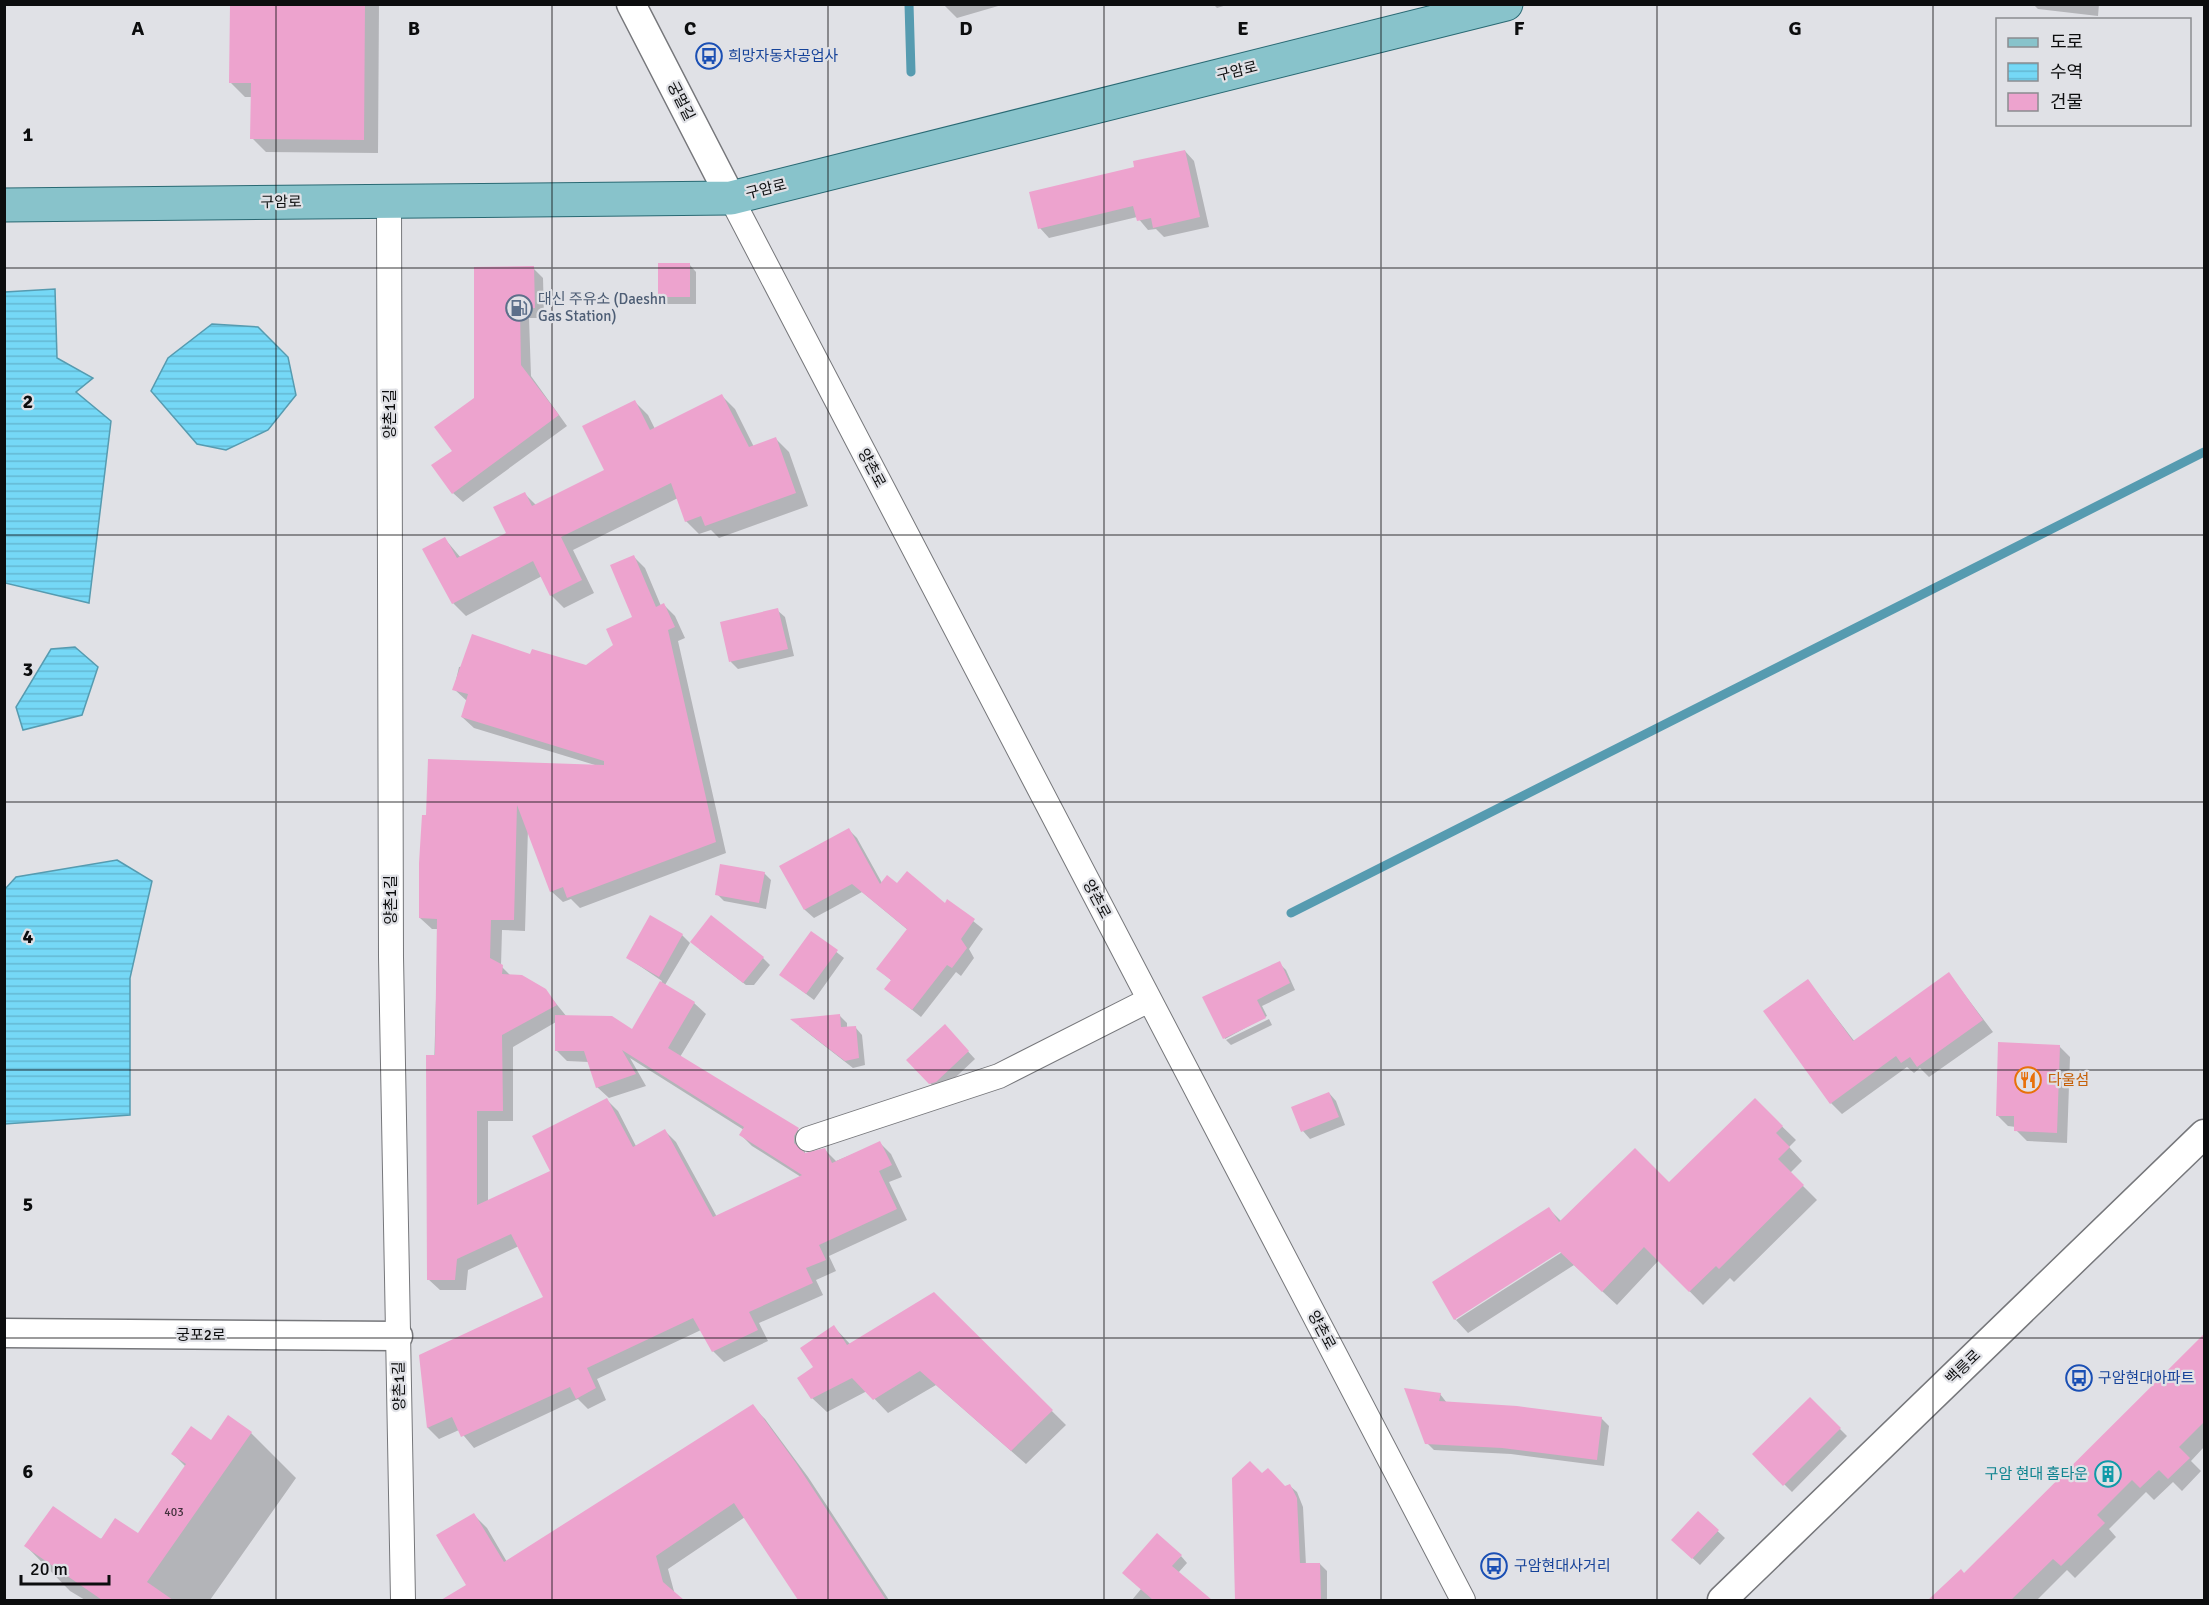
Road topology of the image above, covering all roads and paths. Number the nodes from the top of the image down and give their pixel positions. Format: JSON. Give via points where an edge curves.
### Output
{"nodes":[{"id":1,"x":631,"y":4,"type":"edge"},
{"id":2,"x":1506,"y":4,"type":"edge"},
{"id":3,"x":731,"y":198,"type":"junction"},
{"id":4,"x":389,"y":200,"type":"junction"},
{"id":5,"x":4,"y":206,"type":"edge"},
{"id":6,"x":1149,"y":1000,"type":"junction"},
{"id":7,"x":2205,"y":1134,"type":"edge"},
{"id":8,"x":808,"y":1139,"type":"dead end"},
{"id":9,"x":4,"y":1333,"type":"edge"},
{"id":10,"x":398,"y":1336,"type":"junction"},
{"id":11,"x":403,"y":1600,"type":"edge"},
{"id":12,"x":1463,"y":1600,"type":"edge"},
{"id":13,"x":1722,"y":1600,"type":"edge"}],
"edges":[{"from":1,"to":3,"type":"street","name":"궁멀길"},
{"from":2,"to":3,"type":"main road","name":"구암로"},
{"from":3,"to":4,"type":"main road","name":"구암로"},
{"from":3,"to":6,"type":"street","name":"양촌로"},
{"from":4,"to":5,"type":"main road","name":"구암로"},
{"from":4,"to":10,"type":"street","name":"양촌1길","via":[[391,934]]},
{"from":6,"to":8,"type":"street","via":[[999,1076]]},
{"from":6,"to":12,"type":"street","name":"양촌로"},
{"from":7,"to":13,"type":"street","name":"백릉로"},
{"from":9,"to":10,"type":"street","name":"궁포2로"},
{"from":10,"to":11,"type":"street","name":"양촌1길"}]}
